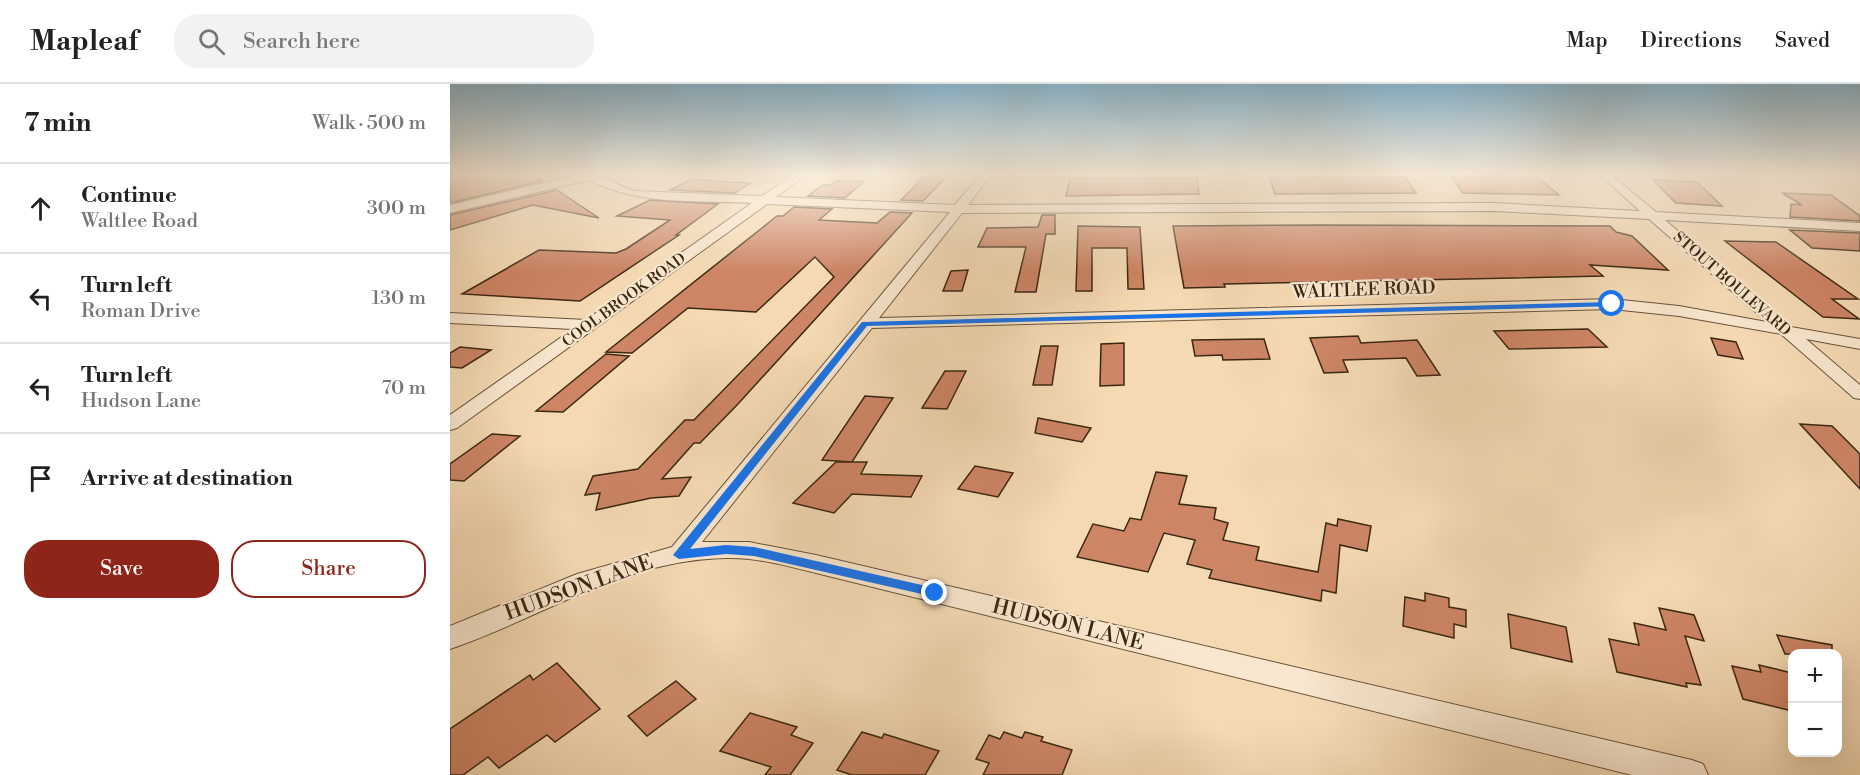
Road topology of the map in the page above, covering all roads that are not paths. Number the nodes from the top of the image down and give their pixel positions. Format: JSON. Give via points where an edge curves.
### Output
{"nodes":[{"id":1,"x":756,"y":206,"type":"edge"},
{"id":2,"x":881,"y":206,"type":"edge"},
{"id":3,"x":960,"y":206,"type":"edge"},
{"id":4,"x":1642,"y":206,"type":"edge"},
{"id":5,"x":958,"y":209,"type":"junction"},
{"id":6,"x":1652,"y":215,"type":"junction"},
{"id":7,"x":1860,"y":227,"type":"edge"},
{"id":8,"x":450,"y":318,"type":"edge"},
{"id":9,"x":865,"y":323,"type":"junction"},
{"id":10,"x":590,"y":325,"type":"junction"},
{"id":11,"x":1785,"y":330,"type":"junction"},
{"id":12,"x":1860,"y":344,"type":"edge"},
{"id":13,"x":1860,"y":394,"type":"edge"},
{"id":14,"x":450,"y":424,"type":"edge"},
{"id":15,"x":679,"y":555,"type":"junction"},
{"id":16,"x":450,"y":638,"type":"edge"},
{"id":17,"x":1692,"y":775,"type":"edge"}],
"edges":[{"from":1,"to":10,"type":"street","name":"COOL BROOK ROAD"},
{"from":2,"to":5,"type":"street"},
{"from":3,"to":5,"type":"street"},
{"from":4,"to":6,"type":"street","name":"STOUT BOULEVARD"},
{"from":5,"to":6,"type":"street","via":[[1494,207]]},
{"from":5,"to":9,"type":"street"},
{"from":6,"to":7,"type":"street"},
{"from":6,"to":11,"type":"street","name":"STOUT BOULEVARD"},
{"from":8,"to":10,"type":"street"},
{"from":9,"to":11,"type":"street","name":"WALTLEE ROAD","via":[[1571,304],[1656,308]]},
{"from":9,"to":15,"type":"street"},
{"from":10,"to":14,"type":"street","name":"COOL BROOK ROAD"},
{"from":11,"to":12,"type":"street","name":"WALTLEE ROAD"},
{"from":11,"to":13,"type":"street","name":"STOUT BOULEVARD"},
{"from":15,"to":16,"type":"street","name":"HUDSON LANE","via":[[652,558]]},
{"from":15,"to":17,"type":"street","name":"HUDSON LANE","via":[[726,549],[816,564]]}]}
